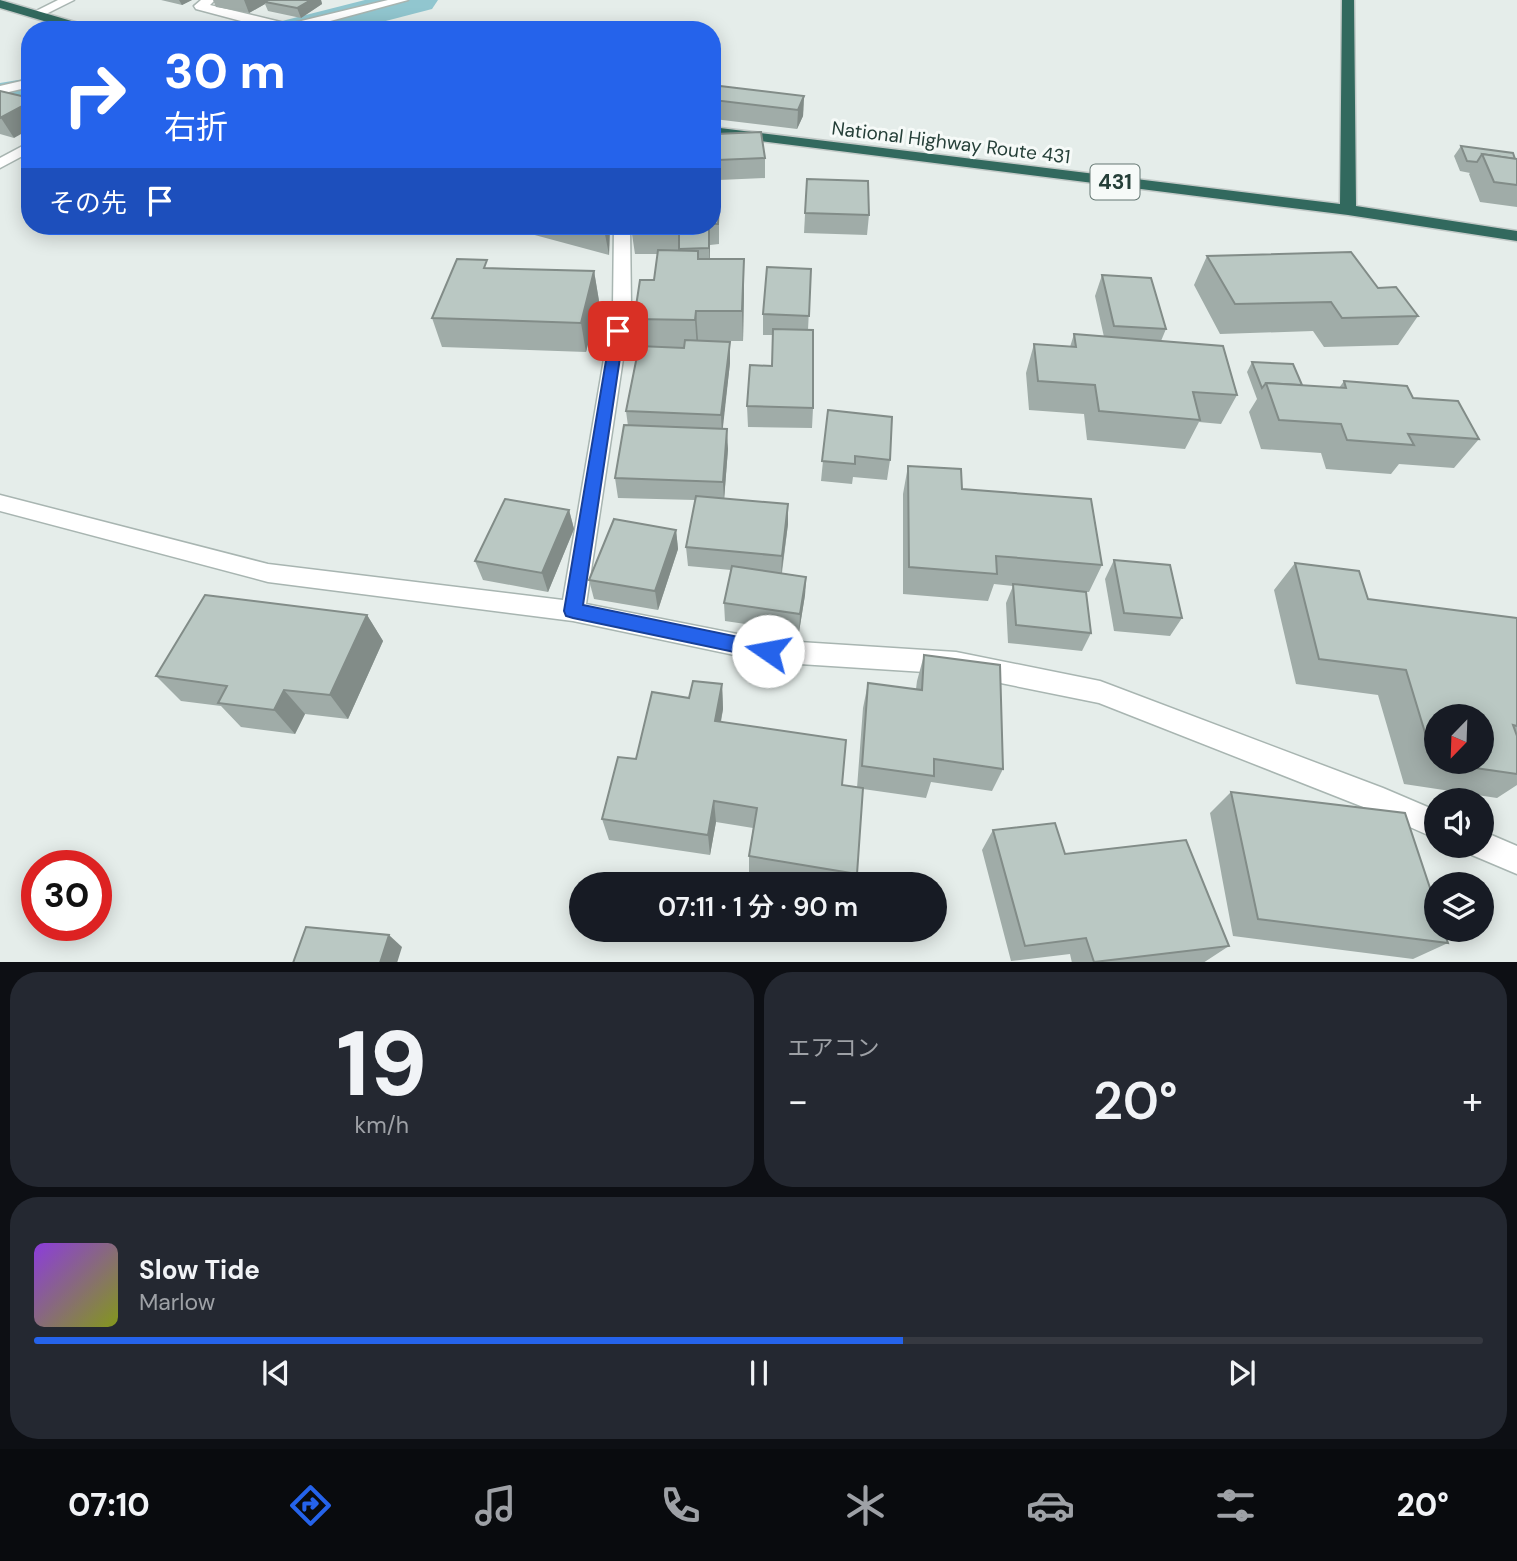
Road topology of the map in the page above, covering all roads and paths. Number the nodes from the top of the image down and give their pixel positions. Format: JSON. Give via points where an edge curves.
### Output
{"nodes":[{"id":1,"x":68,"y":0,"type":"edge"},
{"id":2,"x":209,"y":0,"type":"edge"},
{"id":3,"x":402,"y":0,"type":"edge"},
{"id":4,"x":1348,"y":0,"type":"edge"},
{"id":5,"x":0,"y":4,"type":"edge"},
{"id":6,"x":34,"y":15,"type":"junction"},
{"id":7,"x":56,"y":21,"type":"edge"},
{"id":8,"x":255,"y":21,"type":"edge"},
{"id":9,"x":317,"y":21,"type":"edge"},
{"id":10,"x":21,"y":85,"type":"edge"},
{"id":11,"x":0,"y":90,"type":"edge"},
{"id":12,"x":721,"y":132,"type":"edge"},
{"id":13,"x":21,"y":151,"type":"edge"},
{"id":14,"x":0,"y":164,"type":"edge"},
{"id":15,"x":1348,"y":210,"type":"junction"},
{"id":16,"x":622,"y":235,"type":"edge"},
{"id":17,"x":1517,"y":236,"type":"edge"},
{"id":18,"x":0,"y":503,"type":"edge"},
{"id":19,"x":573,"y":611,"type":"junction"},
{"id":20,"x":1424,"y":819,"type":"edge"},
{"id":21,"x":1494,"y":850,"type":"edge"},
{"id":22,"x":1517,"y":860,"type":"edge"}],
"edges":[{"from":1,"to":6,"type":"street"},
{"from":2,"to":8,"type":"street","via":[[200,6]]},
{"from":3,"to":9,"type":"street"},
{"from":4,"to":15,"type":"highway"},
{"from":5,"to":6,"type":"highway"},
{"from":6,"to":7,"type":"highway"},
{"from":10,"to":11,"type":"street"},
{"from":12,"to":15,"type":"highway","name":"National Highway Route 431","number":"431"},
{"from":13,"to":14,"type":"street"},
{"from":15,"to":17,"type":"highway","name":"National Highway Route 431","number":"431"},
{"from":16,"to":19,"type":"street","via":[[622,306]]},
{"from":18,"to":19,"type":"street","via":[[268,573]]},
{"from":19,"to":20,"type":"street","via":[[768,651],[956,663],[1100,692]]},
{"from":21,"to":22,"type":"street"}]}
